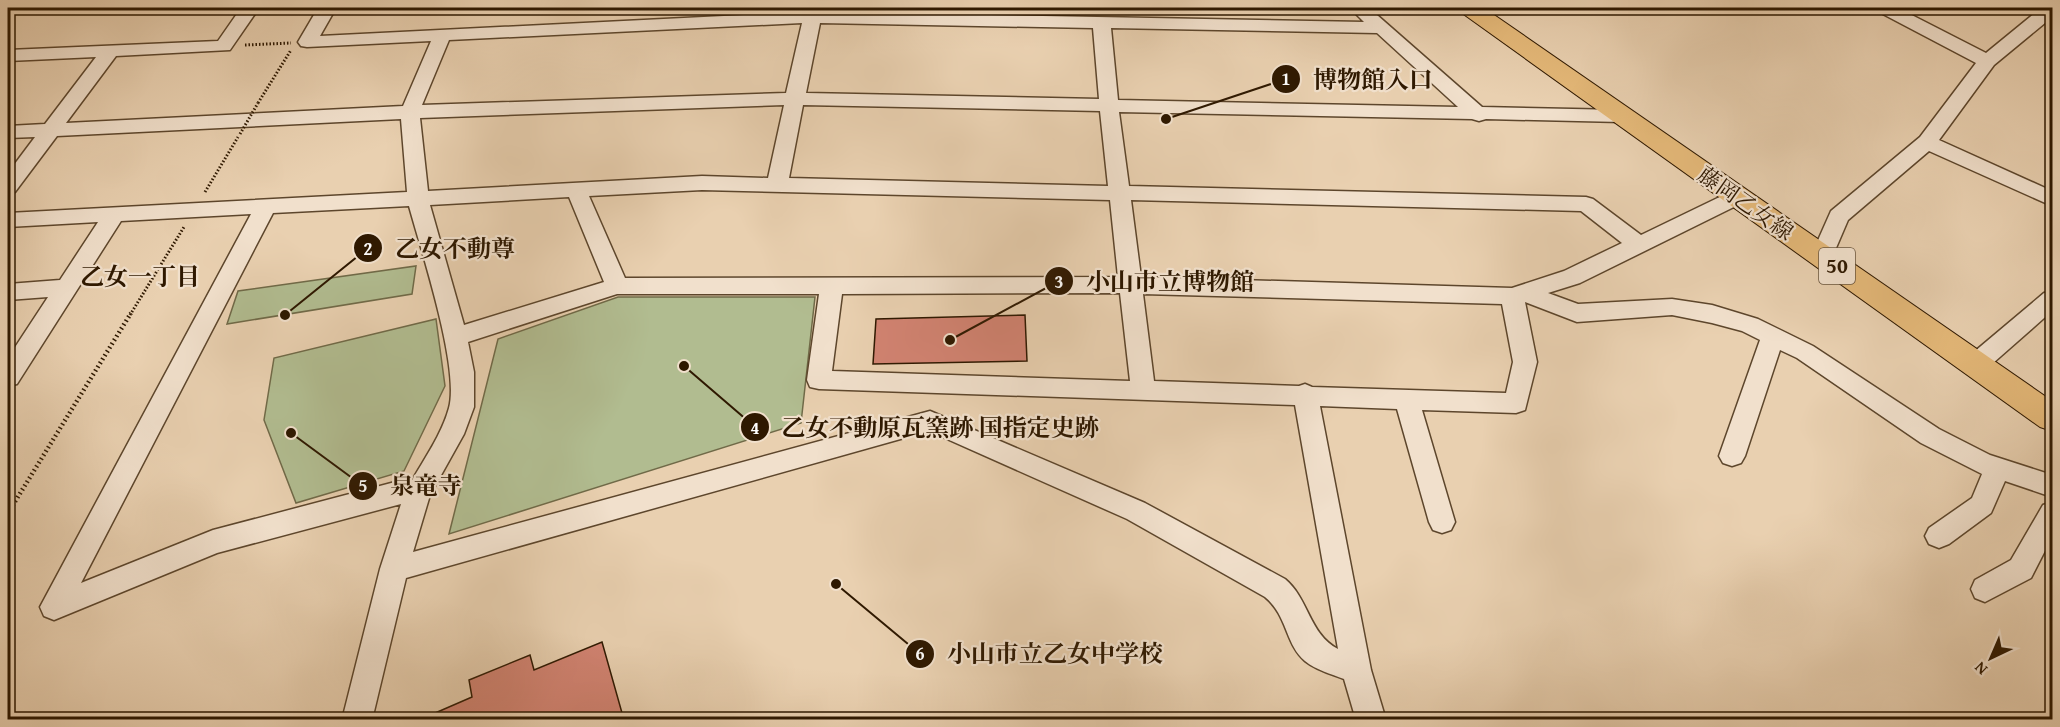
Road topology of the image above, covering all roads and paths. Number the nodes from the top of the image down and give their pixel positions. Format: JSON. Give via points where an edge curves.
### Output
{"nodes":[{"id":1,"x":250,"y":8,"type":"edge"},
{"id":2,"x":327,"y":8,"type":"edge"},
{"id":3,"x":591,"y":8,"type":"edge"},
{"id":4,"x":1359,"y":8,"type":"edge"},
{"id":5,"x":1470,"y":8,"type":"edge"},
{"id":6,"x":1885,"y":8,"type":"edge"},
{"id":7,"x":813,"y":12,"type":"edge"},
{"id":8,"x":966,"y":13,"type":"edge"},
{"id":9,"x":2047,"y":13,"type":"edge"},
{"id":10,"x":1101,"y":22,"type":"junction"},
{"id":11,"x":1382,"y":28,"type":"junction"},
{"id":12,"x":582,"y":29,"type":"junction"},
{"id":13,"x":442,"y":36,"type":"junction"},
{"id":14,"x":307,"y":42,"type":"junction"},
{"id":15,"x":224,"y":46,"type":"junction"},
{"id":16,"x":110,"y":51,"type":"junction"},
{"id":17,"x":8,"y":54,"type":"edge"},
{"id":18,"x":1987,"y":60,"type":"junction"},
{"id":19,"x":280,"y":70,"type":"dead end"},
{"id":20,"x":795,"y":99,"type":"junction"},
{"id":21,"x":1109,"y":108,"type":"junction"},
{"id":22,"x":410,"y":112,"type":"junction"},
{"id":23,"x":1479,"y":115,"type":"junction"},
{"id":24,"x":1621,"y":116,"type":"junction"},
{"id":25,"x":51,"y":130,"type":"junction"},
{"id":26,"x":8,"y":132,"type":"edge"},
{"id":27,"x":1927,"y":142,"type":"junction"},
{"id":28,"x":777,"y":184,"type":"junction"},
{"id":29,"x":8,"y":187,"type":"edge"},
{"id":30,"x":576,"y":190,"type":"junction"},
{"id":31,"x":1119,"y":194,"type":"junction"},
{"id":32,"x":1737,"y":197,"type":"junction"},
{"id":33,"x":2046,"y":197,"type":"edge"},
{"id":34,"x":418,"y":199,"type":"junction"},
{"id":35,"x":267,"y":205,"type":"junction"},
{"id":36,"x":194,"y":209,"type":"junction"},
{"id":37,"x":114,"y":214,"type":"junction"},
{"id":38,"x":8,"y":220,"type":"edge"},
{"id":39,"x":1638,"y":244,"type":"junction"},
{"id":40,"x":1822,"y":256,"type":"junction"},
{"id":41,"x":832,"y":285,"type":"junction"},
{"id":42,"x":1131,"y":285,"type":"junction"},
{"id":43,"x":617,"y":286,"type":"junction"},
{"id":44,"x":66,"y":288,"type":"junction"},
{"id":45,"x":8,"y":292,"type":"edge"},
{"id":46,"x":1518,"y":295,"type":"junction"},
{"id":47,"x":2052,"y":300,"type":"edge"},
{"id":48,"x":1773,"y":336,"type":"junction"},
{"id":49,"x":455,"y":337,"type":"junction"},
{"id":50,"x":1976,"y":364,"type":"junction"},
{"id":51,"x":8,"y":377,"type":"edge"},
{"id":52,"x":1143,"y":390,"type":"junction"},
{"id":53,"x":1305,"y":394,"type":"junction"},
{"id":54,"x":1406,"y":398,"type":"junction"},
{"id":55,"x":2052,"y":418,"type":"edge"},
{"id":56,"x":1732,"y":456,"type":"dead end"},
{"id":57,"x":1997,"y":468,"type":"junction"},
{"id":58,"x":2052,"y":486,"type":"edge"},
{"id":59,"x":418,"y":493,"type":"junction"},
{"id":60,"x":8,"y":513,"type":"edge"},
{"id":61,"x":2052,"y":513,"type":"edge"},
{"id":62,"x":1442,"y":522,"type":"dead end"},
{"id":63,"x":1939,"y":536,"type":"dead end"},
{"id":64,"x":394,"y":569,"type":"junction"},
{"id":65,"x":1986,"y":589,"type":"dead end"},
{"id":66,"x":1356,"y":670,"type":"junction"},
{"id":67,"x":357,"y":720,"type":"edge"},
{"id":68,"x":1371,"y":720,"type":"edge"}],
"edges":[{"from":1,"to":15,"type":"street"},
{"from":2,"to":14,"type":"street"},
{"from":3,"to":12,"type":"street"},
{"from":4,"to":11,"type":"street"},
{"from":5,"to":24,"type":"main road","name":"藤岡乙女線","number":"50"},
{"from":6,"to":18,"type":"street"},
{"from":7,"to":8,"type":"street"},
{"from":7,"to":12,"type":"street"},
{"from":7,"to":20,"type":"street"},
{"from":8,"to":10,"type":"street"},
{"from":9,"to":18,"type":"street"},
{"from":10,"to":11,"type":"street"},
{"from":10,"to":21,"type":"street"},
{"from":11,"to":23,"type":"street"},
{"from":12,"to":13,"type":"street"},
{"from":13,"to":14,"type":"street"},
{"from":13,"to":22,"type":"street"},
{"from":14,"to":15,"type":"path"},
{"from":15,"to":16,"type":"street"},
{"from":16,"to":17,"type":"street"},
{"from":16,"to":25,"type":"street"},
{"from":18,"to":27,"type":"street"},
{"from":19,"to":36,"type":"path","bridge":true},
{"from":20,"to":21,"type":"street"},
{"from":20,"to":22,"type":"street"},
{"from":20,"to":28,"type":"street"},
{"from":21,"to":23,"type":"street"},
{"from":21,"to":31,"type":"street"},
{"from":22,"to":25,"type":"street"},
{"from":22,"to":34,"type":"street"},
{"from":23,"to":24,"type":"street"},
{"from":24,"to":32,"type":"main road","name":"藤岡乙女線","number":"50"},
{"from":25,"to":26,"type":"street"},
{"from":25,"to":29,"type":"street"},
{"from":27,"to":33,"type":"street"},
{"from":27,"to":40,"type":"street","via":[[1839,216]]},
{"from":28,"to":30,"type":"street","via":[[702,183]]},
{"from":28,"to":31,"type":"street"},
{"from":30,"to":34,"type":"street"},
{"from":30,"to":43,"type":"street"},
{"from":31,"to":39,"type":"street","via":[[1586,204]]},
{"from":31,"to":42,"type":"street"},
{"from":32,"to":39,"type":"street"},
{"from":32,"to":40,"type":"main road","name":"藤岡乙女線","number":"50"},
{"from":34,"to":35,"type":"street"},
{"from":34,"to":49,"type":"street"},
{"from":35,"to":36,"type":"street"},
{"from":35,"to":59,"type":"street","via":[[54,607],[213,542],[395,493]]},
{"from":36,"to":37,"type":"street"},
{"from":36,"to":60,"type":"path"},
{"from":37,"to":38,"type":"street"},
{"from":37,"to":44,"type":"street"},
{"from":39,"to":46,"type":"street","via":[[1572,277]]},
{"from":40,"to":50,"type":"main road","name":"藤岡乙女線","number":"50"},
{"from":41,"to":42,"type":"street"},
{"from":41,"to":43,"type":"street"},
{"from":41,"to":52,"type":"street","via":[[819,380]]},
{"from":42,"to":46,"type":"street"},
{"from":42,"to":52,"type":"street"},
{"from":43,"to":49,"type":"street"},
{"from":44,"to":45,"type":"street"},
{"from":44,"to":51,"type":"street"},
{"from":46,"to":48,"type":"street","via":[[1576,313],[1672,307],[1712,314]]},
{"from":46,"to":54,"type":"street","via":[[1525,362],[1516,403]]},
{"from":47,"to":50,"type":"street"},
{"from":48,"to":56,"type":"street"},
{"from":48,"to":57,"type":"street","via":[[1805,352],[1929,436]]},
{"from":49,"to":59,"type":"street","via":[[462,372],[462,407]]},
{"from":50,"to":55,"type":"main road","name":"藤岡乙女線","number":"50"},
{"from":52,"to":53,"type":"street"},
{"from":53,"to":54,"type":"street"},
{"from":53,"to":66,"type":"street"},
{"from":54,"to":62,"type":"street"},
{"from":57,"to":58,"type":"street"},
{"from":57,"to":63,"type":"street","via":[[1982,505]]},
{"from":59,"to":64,"type":"street"},
{"from":61,"to":65,"type":"street","via":[[2021,568]]},
{"from":64,"to":66,"type":"street","via":[[930,422],[1137,511],[1275,588],[1288,597],[1312,649]]},
{"from":64,"to":67,"type":"street"},
{"from":66,"to":68,"type":"street"}]}
